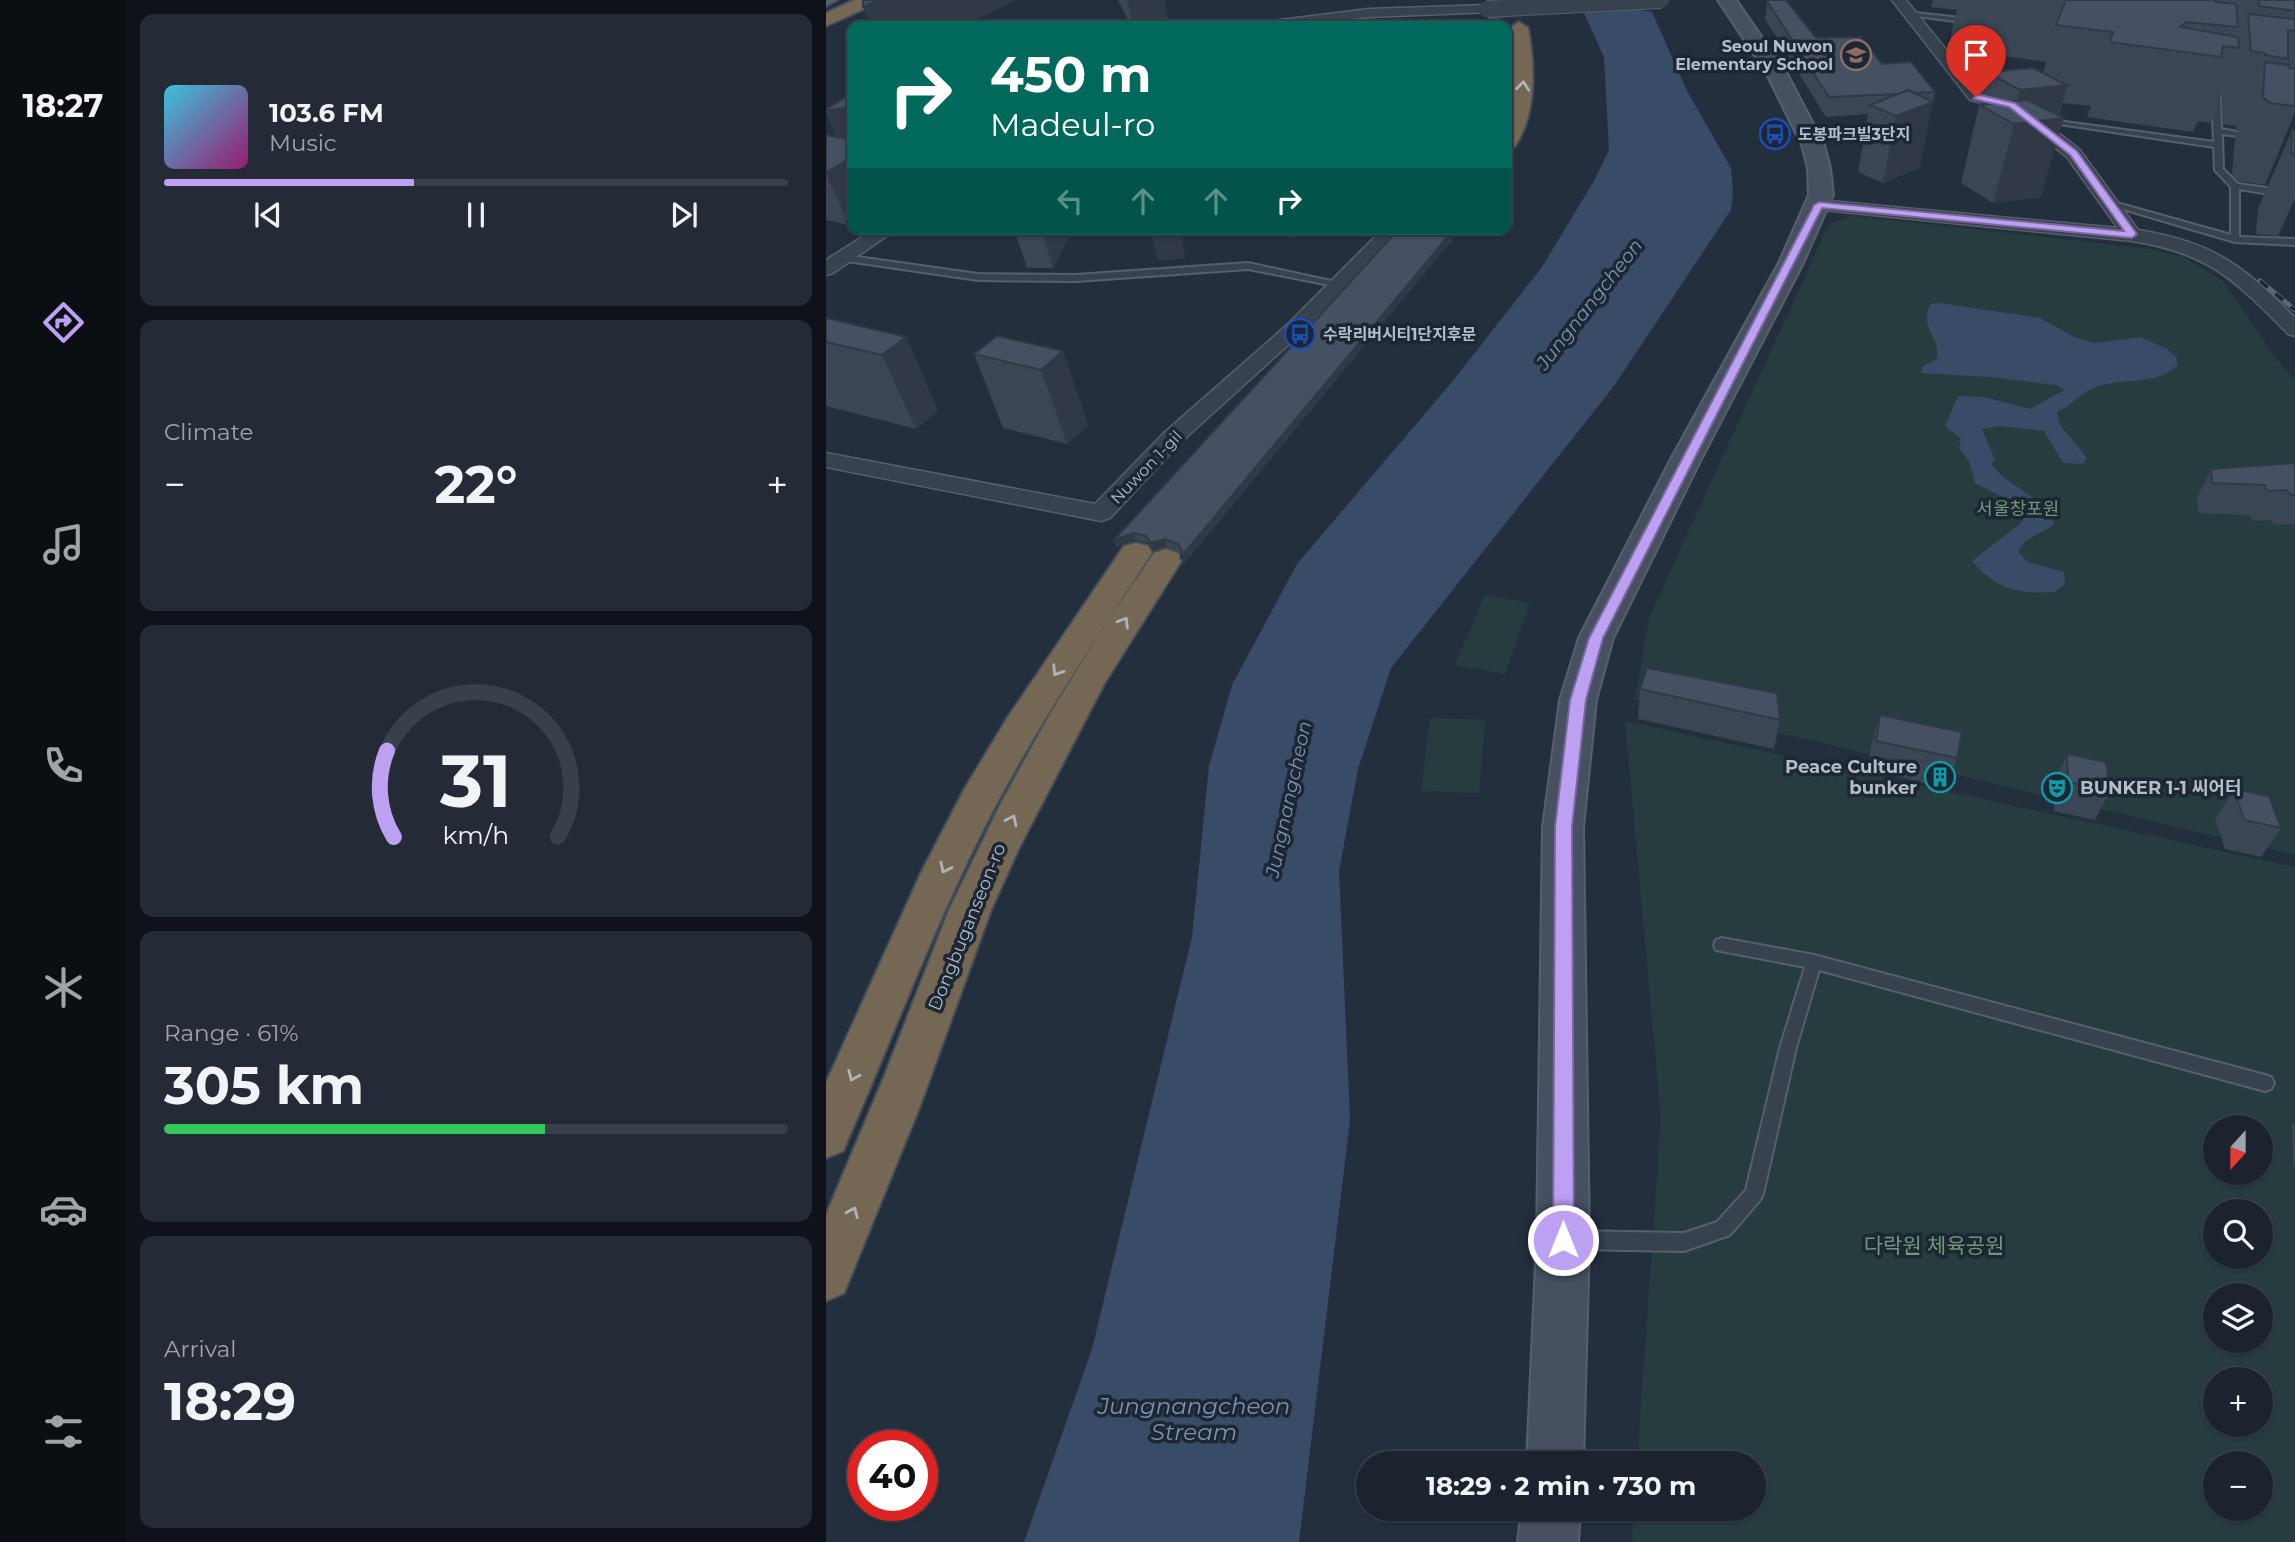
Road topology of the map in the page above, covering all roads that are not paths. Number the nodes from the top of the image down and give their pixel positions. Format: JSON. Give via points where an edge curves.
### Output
{"nodes":[{"id":1,"x":843,"y":0,"type":"edge"},
{"id":2,"x":867,"y":0,"type":"edge"},
{"id":3,"x":1661,"y":0,"type":"edge"},
{"id":4,"x":1727,"y":0,"type":"edge"},
{"id":5,"x":1462,"y":5,"type":"edge"},
{"id":6,"x":1904,"y":7,"type":"edge"},
{"id":7,"x":826,"y":8,"type":"edge"},
{"id":8,"x":826,"y":19,"type":"edge"},
{"id":9,"x":1304,"y":21,"type":"edge"},
{"id":10,"x":1970,"y":21,"type":"dead end"},
{"id":11,"x":1519,"y":28,"type":"dead end"},
{"id":12,"x":2216,"y":79,"type":"edge"},
{"id":13,"x":2206,"y":106,"type":"edge"},
{"id":14,"x":2217,"y":107,"type":"junction"},
{"id":15,"x":2031,"y":120,"type":"junction"},
{"id":16,"x":1512,"y":126,"type":"edge"},
{"id":17,"x":2218,"y":131,"type":"junction"},
{"id":18,"x":2266,"y":137,"type":"edge"},
{"id":19,"x":2218,"y":145,"type":"junction"},
{"id":20,"x":2235,"y":186,"type":"junction"},
{"id":21,"x":2295,"y":195,"type":"edge"},
{"id":22,"x":2110,"y":204,"type":"junction"},
{"id":23,"x":1819,"y":205,"type":"junction"},
{"id":24,"x":2132,"y":234,"type":"junction"},
{"id":25,"x":876,"y":235,"type":"edge"},
{"id":26,"x":1388,"y":235,"type":"edge"},
{"id":27,"x":2235,"y":239,"type":"junction"},
{"id":28,"x":2295,"y":242,"type":"edge"},
{"id":29,"x":835,"y":256,"type":"edge"},
{"id":30,"x":826,"y":269,"type":"edge"},
{"id":31,"x":1340,"y":284,"type":"junction"},
{"id":32,"x":2295,"y":330,"type":"edge"},
{"id":33,"x":826,"y":460,"type":"edge"},
{"id":34,"x":1722,"y":945,"type":"dead end"},
{"id":35,"x":1814,"y":962,"type":"junction"},
{"id":36,"x":2265,"y":1083,"type":"dead end"},
{"id":37,"x":826,"y":1135,"type":"edge"},
{"id":38,"x":1563,"y":1240,"type":"junction"},
{"id":39,"x":826,"y":1275,"type":"edge"},
{"id":40,"x":1555,"y":1451,"type":"edge"},
{"id":41,"x":1550,"y":1521,"type":"edge"},
{"id":42,"x":1548,"y":1542,"type":"edge"}],
"edges":[{"from":1,"to":7,"type":"highway"},
{"from":2,"to":8,"type":"highway"},
{"from":3,"to":5,"type":"street","bridge":true,"via":[[1488,9]]},
{"from":4,"to":23,"type":"street","via":[[1777,74],[1813,145],[1822,189]]},
{"from":5,"to":9,"type":"street"},
{"from":6,"to":10,"type":"lane"},
{"from":6,"to":15,"type":"street","via":[[1976,97],[2012,105]]},
{"from":16,"to":11,"type":"highway","one_way":true,"via":[[1523,94]]},
{"from":12,"to":14,"type":"lane"},
{"from":13,"to":14,"type":"lane"},
{"from":14,"to":17,"type":"lane"},
{"from":15,"to":19,"type":"lane"},
{"from":15,"to":22,"type":"street","via":[[2073,153]]},
{"from":17,"to":18,"type":"lane"},
{"from":17,"to":19,"type":"lane"},
{"from":19,"to":20,"type":"lane","via":[[2219,170]]},
{"from":20,"to":21,"type":"lane","via":[[2284,188]]},
{"from":20,"to":27,"type":"lane"},
{"from":22,"to":24,"type":"street"},
{"from":22,"to":27,"type":"lane"},
{"from":23,"to":24,"type":"street"},
{"from":23,"to":38,"type":"street","via":[[1596,638],[1578,700],[1563,827]]},
{"from":24,"to":32,"type":"street","via":[[2181,243],[2231,267]]},
{"from":25,"to":29,"type":"street"},
{"from":26,"to":31,"type":"street","name":"Nuwon 1-gil"},
{"from":27,"to":28,"type":"lane"},
{"from":29,"to":30,"type":"street"},
{"from":29,"to":31,"type":"lane","via":[[978,277],[1076,278],[1248,266]]},
{"from":31,"to":33,"type":"street","name":"Nuwon 1-gil","via":[[1172,438],[1101,513]]},
{"from":34,"to":35,"type":"lane"},
{"from":35,"to":36,"type":"lane"},
{"from":35,"to":38,"type":"lane","via":[[1788,1048],[1754,1194],[1723,1229],[1684,1242]]},
{"from":39,"to":37,"type":"highway","name":"Dongbuganseon-ro","one_way":true,"via":[[885,1137],[977,894],[1035,774],[1128,615],[1151,557],[1036,703],[960,836]]},
{"from":38,"to":40,"type":"street"},
{"from":41,"to":42,"type":"street"}]}
